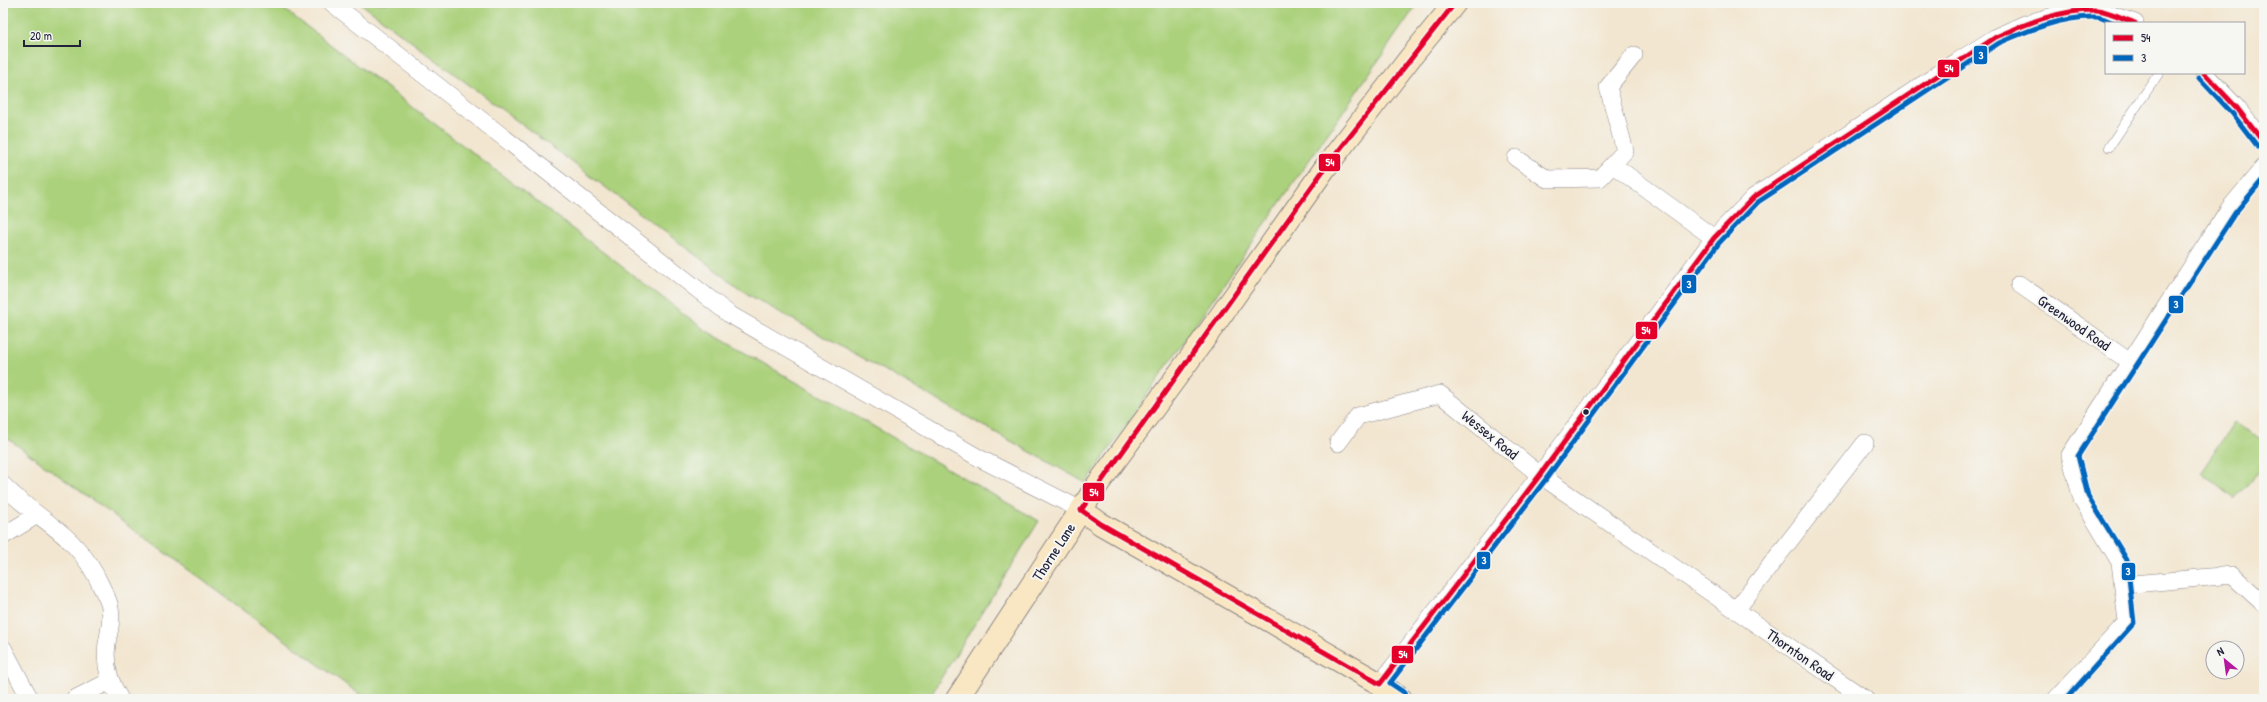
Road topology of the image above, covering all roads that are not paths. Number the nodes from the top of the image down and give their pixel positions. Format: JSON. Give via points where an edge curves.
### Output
{"nodes":[{"id":1,"x":332,"y":3,"type":"edge"},
{"id":2,"x":1455,"y":3,"type":"edge"},
{"id":3,"x":2132,"y":22,"type":"edge"},
{"id":4,"x":1634,"y":55,"type":"dead end"},
{"id":5,"x":2158,"y":74,"type":"edge"},
{"id":6,"x":2205,"y":74,"type":"edge"},
{"id":7,"x":2264,"y":143,"type":"edge"},
{"id":8,"x":2108,"y":147,"type":"dead end"},
{"id":9,"x":1516,"y":158,"type":"dead end"},
{"id":10,"x":1613,"y":165,"type":"junction"},
{"id":11,"x":2264,"y":167,"type":"edge"},
{"id":12,"x":1714,"y":238,"type":"junction"},
{"id":13,"x":2019,"y":284,"type":"dead end"},
{"id":14,"x":2130,"y":362,"type":"junction"},
{"id":15,"x":1338,"y":443,"type":"dead end"},
{"id":16,"x":1865,"y":443,"type":"dead end"},
{"id":17,"x":1540,"y":476,"type":"junction"},
{"id":18,"x":3,"y":484,"type":"edge"},
{"id":19,"x":1081,"y":510,"type":"junction"},
{"id":20,"x":37,"y":515,"type":"junction"},
{"id":21,"x":3,"y":536,"type":"edge"},
{"id":22,"x":2123,"y":585,"type":"junction"},
{"id":23,"x":2264,"y":604,"type":"edge"},
{"id":24,"x":1736,"y":610,"type":"junction"},
{"id":25,"x":3,"y":648,"type":"edge"},
{"id":26,"x":110,"y":680,"type":"junction"},
{"id":27,"x":1380,"y":684,"type":"junction"},
{"id":28,"x":30,"y":699,"type":"edge"},
{"id":29,"x":74,"y":699,"type":"edge"},
{"id":30,"x":120,"y":699,"type":"edge"},
{"id":31,"x":957,"y":699,"type":"edge"},
{"id":32,"x":1401,"y":699,"type":"edge"},
{"id":33,"x":1865,"y":699,"type":"edge"},
{"id":34,"x":2056,"y":699,"type":"edge"}],
"edges":[{"from":1,"to":19,"type":"street","via":[[729,314],[979,458]]},
{"from":2,"to":19,"type":"street","name":"Thorne Lane","via":[[1324,168]]},
{"from":3,"to":12,"type":"street","via":[[2098,10],[2061,14],[2025,24],[1996,37],[1754,197]]},
{"from":4,"to":10,"type":"street","via":[[1608,87],[1625,151]]},
{"from":5,"to":8,"type":"lane"},
{"from":6,"to":7,"type":"street","via":[[2237,108]]},
{"from":9,"to":10,"type":"street","via":[[1547,179],[1600,178]]},
{"from":10,"to":12,"type":"street"},
{"from":11,"to":14,"type":"street","via":[[2229,209]]},
{"from":12,"to":17,"type":"street"},
{"from":13,"to":14,"type":"street","name":"Greenwood Road"},
{"from":14,"to":22,"type":"street","via":[[2070,455],[2082,499],[2120,562]]},
{"from":15,"to":17,"type":"street","name":"Wessex Road","via":[[1358,416],[1440,394]]},
{"from":16,"to":24,"type":"street"},
{"from":17,"to":24,"type":"street","name":"Thornton Road"},
{"from":17,"to":27,"type":"street"},
{"from":18,"to":20,"type":"street"},
{"from":19,"to":27,"type":"street","via":[[1114,532]]},
{"from":19,"to":31,"type":"street","name":"Thorne Lane"},
{"from":20,"to":21,"type":"street"},
{"from":20,"to":26,"type":"street","via":[[57,528],[83,553],[108,601],[111,618],[106,658]]},
{"from":22,"to":23,"type":"street","via":[[2232,575]]},
{"from":22,"to":34,"type":"street","via":[[2127,622]]},
{"from":24,"to":33,"type":"street","name":"Thornton Road"},
{"from":25,"to":28,"type":"street"},
{"from":26,"to":29,"type":"street"},
{"from":26,"to":30,"type":"street"},
{"from":27,"to":32,"type":"street"}]}
